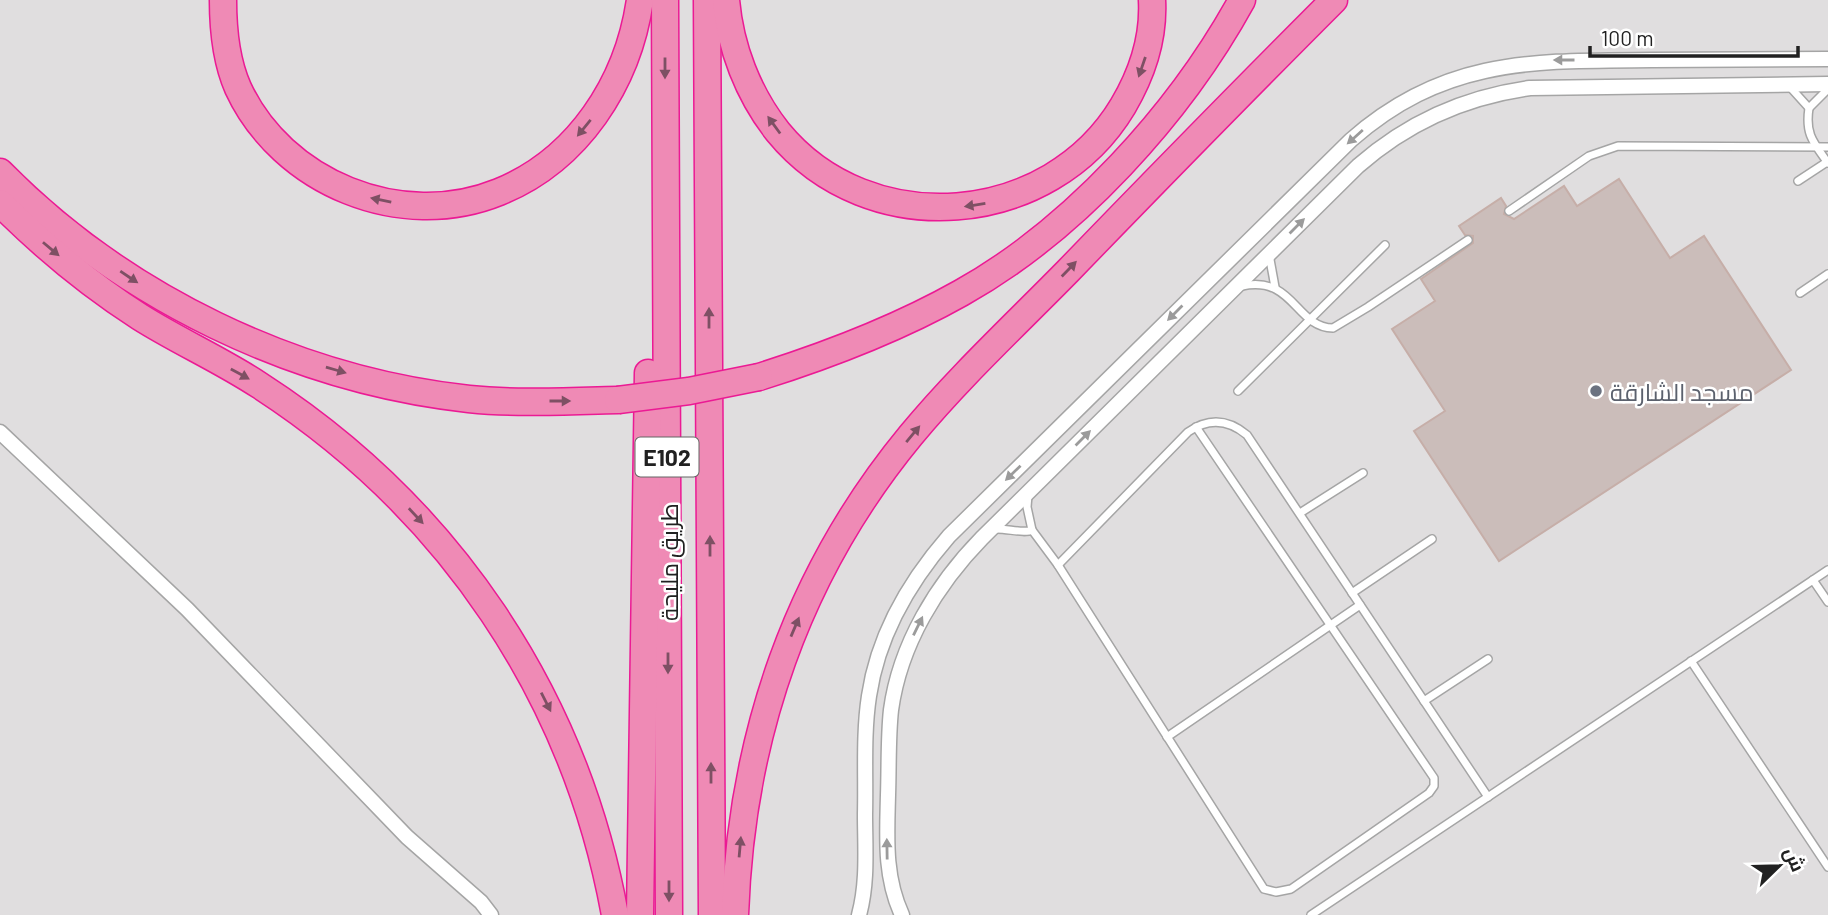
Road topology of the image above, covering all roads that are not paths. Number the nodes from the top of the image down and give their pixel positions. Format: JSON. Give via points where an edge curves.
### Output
{"nodes":[{"id":1,"x":223,"y":0,"type":"edge"},
{"id":2,"x":640,"y":0,"type":"edge"},
{"id":3,"x":664,"y":0,"type":"edge"},
{"id":4,"x":707,"y":0,"type":"edge"},
{"id":5,"x":726,"y":0,"type":"edge"},
{"id":6,"x":1152,"y":0,"type":"edge"},
{"id":7,"x":1242,"y":0,"type":"edge"},
{"id":8,"x":1334,"y":0,"type":"edge"},
{"id":9,"x":1828,"y":59,"type":"edge"},
{"id":10,"x":1761,"y":60,"type":"junction"},
{"id":11,"x":1759,"y":85,"type":"junction"},
{"id":12,"x":1787,"y":85,"type":"junction"},
{"id":13,"x":1828,"y":86,"type":"edge"},
{"id":14,"x":1809,"y":108,"type":"junction"},
{"id":15,"x":1817,"y":147,"type":"junction"},
{"id":16,"x":1828,"y":147,"type":"edge"},
{"id":17,"x":665,"y":152,"type":"junction"},
{"id":18,"x":1828,"y":162,"type":"edge"},
{"id":19,"x":0,"y":172,"type":"edge"},
{"id":20,"x":1798,"y":181,"type":"dead end"},
{"id":21,"x":0,"y":203,"type":"edge"},
{"id":22,"x":1509,"y":211,"type":"dead end"},
{"id":23,"x":1259,"y":230,"type":"junction"},
{"id":24,"x":1468,"y":240,"type":"dead end"},
{"id":25,"x":1385,"y":246,"type":"dead end"},
{"id":26,"x":1274,"y":250,"type":"junction"},
{"id":27,"x":1828,"y":274,"type":"edge"},
{"id":28,"x":1238,"y":287,"type":"junction"},
{"id":29,"x":1275,"y":287,"type":"junction"},
{"id":30,"x":1199,"y":290,"type":"junction"},
{"id":31,"x":1800,"y":293,"type":"dead end"},
{"id":32,"x":1217,"y":305,"type":"junction"},
{"id":33,"x":1311,"y":319,"type":"junction"},
{"id":34,"x":1238,"y":391,"type":"dead end"},
{"id":35,"x":1196,"y":427,"type":"junction"},
{"id":36,"x":0,"y":432,"type":"edge"},
{"id":37,"x":1363,"y":473,"type":"dead end"},
{"id":38,"x":1029,"y":491,"type":"junction"},
{"id":39,"x":1300,"y":513,"type":"junction"},
{"id":40,"x":990,"y":530,"type":"junction"},
{"id":41,"x":1032,"y":530,"type":"junction"},
{"id":42,"x":1433,"y":539,"type":"dead end"},
{"id":43,"x":1058,"y":565,"type":"junction"},
{"id":44,"x":1828,"y":570,"type":"edge"},
{"id":45,"x":1813,"y":580,"type":"junction"},
{"id":46,"x":1352,"y":593,"type":"junction"},
{"id":47,"x":1828,"y":602,"type":"edge"},
{"id":48,"x":1360,"y":605,"type":"junction"},
{"id":49,"x":1331,"y":625,"type":"junction"},
{"id":50,"x":1488,"y":659,"type":"dead end"},
{"id":51,"x":1691,"y":661,"type":"junction"},
{"id":52,"x":1424,"y":701,"type":"junction"},
{"id":53,"x":1167,"y":737,"type":"junction"},
{"id":54,"x":1488,"y":797,"type":"junction"},
{"id":55,"x":1828,"y":867,"type":"edge"},
{"id":56,"x":491,"y":915,"type":"edge"},
{"id":57,"x":615,"y":915,"type":"edge"},
{"id":58,"x":640,"y":915,"type":"edge"},
{"id":59,"x":669,"y":915,"type":"edge"},
{"id":60,"x":712,"y":915,"type":"edge"},
{"id":61,"x":735,"y":915,"type":"edge"},
{"id":62,"x":859,"y":915,"type":"edge"},
{"id":63,"x":902,"y":915,"type":"edge"},
{"id":64,"x":1311,"y":915,"type":"edge"}],
"edges":[{"from":2,"to":1,"type":"highway","one_way":true,"via":[[621,70],[576,138],[557,157],[516,184],[476,200],[432,206],[389,202],[341,189],[279,147],[237,86],[225,42]]},
{"from":3,"to":17,"type":"highway","name":"طريق مليحة","number":"E102","one_way":true},
{"from":60,"to":4,"type":"highway","name":"طريق مليحة","number":"E102","one_way":true},
{"from":6,"to":5,"type":"highway","one_way":true,"via":[[1150,36],[1133,89],[1103,134],[1080,157],[1032,188],[1003,199],[942,208],[911,206],[871,195],[800,154],[778,132],[746,79],[735,50]]},
{"from":19,"to":7,"type":"highway","one_way":true,"bridge":true,"via":[[56,223],[142,286],[277,351],[372,380],[470,399],[618,400],[689,391],[759,377],[914,318],[1025,250],[1083,202],[1136,149],[1184,91]]},
{"from":61,"to":8,"type":"highway","one_way":true,"via":[[747,786],[771,693],[806,601],[854,514],[881,473],[944,397]]},
{"from":9,"to":10,"type":"street"},
{"from":10,"to":11,"type":"street"},
{"from":10,"to":23,"type":"street","one_way":true,"via":[[1550,61],[1503,66],[1454,79],[1405,100],[1368,125]]},
{"from":11,"to":12,"type":"street"},
{"from":26,"to":11,"type":"street","one_way":true,"via":[[1382,147],[1424,119],[1462,103],[1530,88]]},
{"from":12,"to":13,"type":"street"},
{"from":12,"to":14,"type":"lane"},
{"from":13,"to":14,"type":"lane"},
{"from":14,"to":15,"type":"lane","via":[[1808,132]]},
{"from":15,"to":16,"type":"lane"},
{"from":15,"to":18,"type":"lane"},
{"from":15,"to":22,"type":"lane","via":[[1618,146],[1589,156]]},
{"from":17,"to":58,"type":"highway","via":[[650,283]]},
{"from":17,"to":59,"type":"highway","name":"طريق مليحة","number":"E102","one_way":true},
{"from":18,"to":20,"type":"lane"},
{"from":21,"to":57,"type":"highway","one_way":true,"via":[[138,316],[258,384],[321,429],[434,535],[519,651],[549,709],[594,822]]},
{"from":23,"to":26,"type":"street"},
{"from":23,"to":30,"type":"street"},
{"from":24,"to":33,"type":"lane","via":[[1339,326],[1321,326]]},
{"from":25,"to":33,"type":"lane"},
{"from":26,"to":28,"type":"street"},
{"from":26,"to":29,"type":"lane"},
{"from":27,"to":31,"type":"lane"},
{"from":28,"to":29,"type":"lane"},
{"from":28,"to":32,"type":"street"},
{"from":29,"to":33,"type":"lane"},
{"from":30,"to":32,"type":"street"},
{"from":30,"to":62,"type":"street","one_way":true,"via":[[949,536],[906,594],[882,645],[869,696],[865,875]]},
{"from":38,"to":32,"type":"street","one_way":true},
{"from":33,"to":34,"type":"lane"},
{"from":35,"to":39,"type":"lane","via":[[1216,422],[1241,429]]},
{"from":35,"to":43,"type":"lane"},
{"from":35,"to":49,"type":"lane"},
{"from":36,"to":56,"type":"street","via":[[187,609],[374,805]]},
{"from":37,"to":39,"type":"lane"},
{"from":38,"to":40,"type":"street"},
{"from":38,"to":41,"type":"lane"},
{"from":39,"to":46,"type":"lane"},
{"from":40,"to":41,"type":"lane"},
{"from":63,"to":40,"type":"street","one_way":true,"via":[[886,853],[891,710],[908,650],[926,611],[951,572]]},
{"from":41,"to":43,"type":"lane"},
{"from":42,"to":46,"type":"lane"},
{"from":43,"to":53,"type":"lane"},
{"from":44,"to":45,"type":"lane"},
{"from":45,"to":47,"type":"lane"},
{"from":45,"to":51,"type":"lane"},
{"from":46,"to":48,"type":"lane"},
{"from":48,"to":49,"type":"lane"},
{"from":48,"to":52,"type":"lane"},
{"from":49,"to":53,"type":"lane"},
{"from":49,"to":53,"type":"lane","via":[[1435,782],[1429,793],[1291,889],[1264,889]]},
{"from":50,"to":52,"type":"lane"},
{"from":51,"to":54,"type":"lane"},
{"from":51,"to":55,"type":"lane"},
{"from":52,"to":54,"type":"lane"},
{"from":54,"to":64,"type":"lane"}]}
